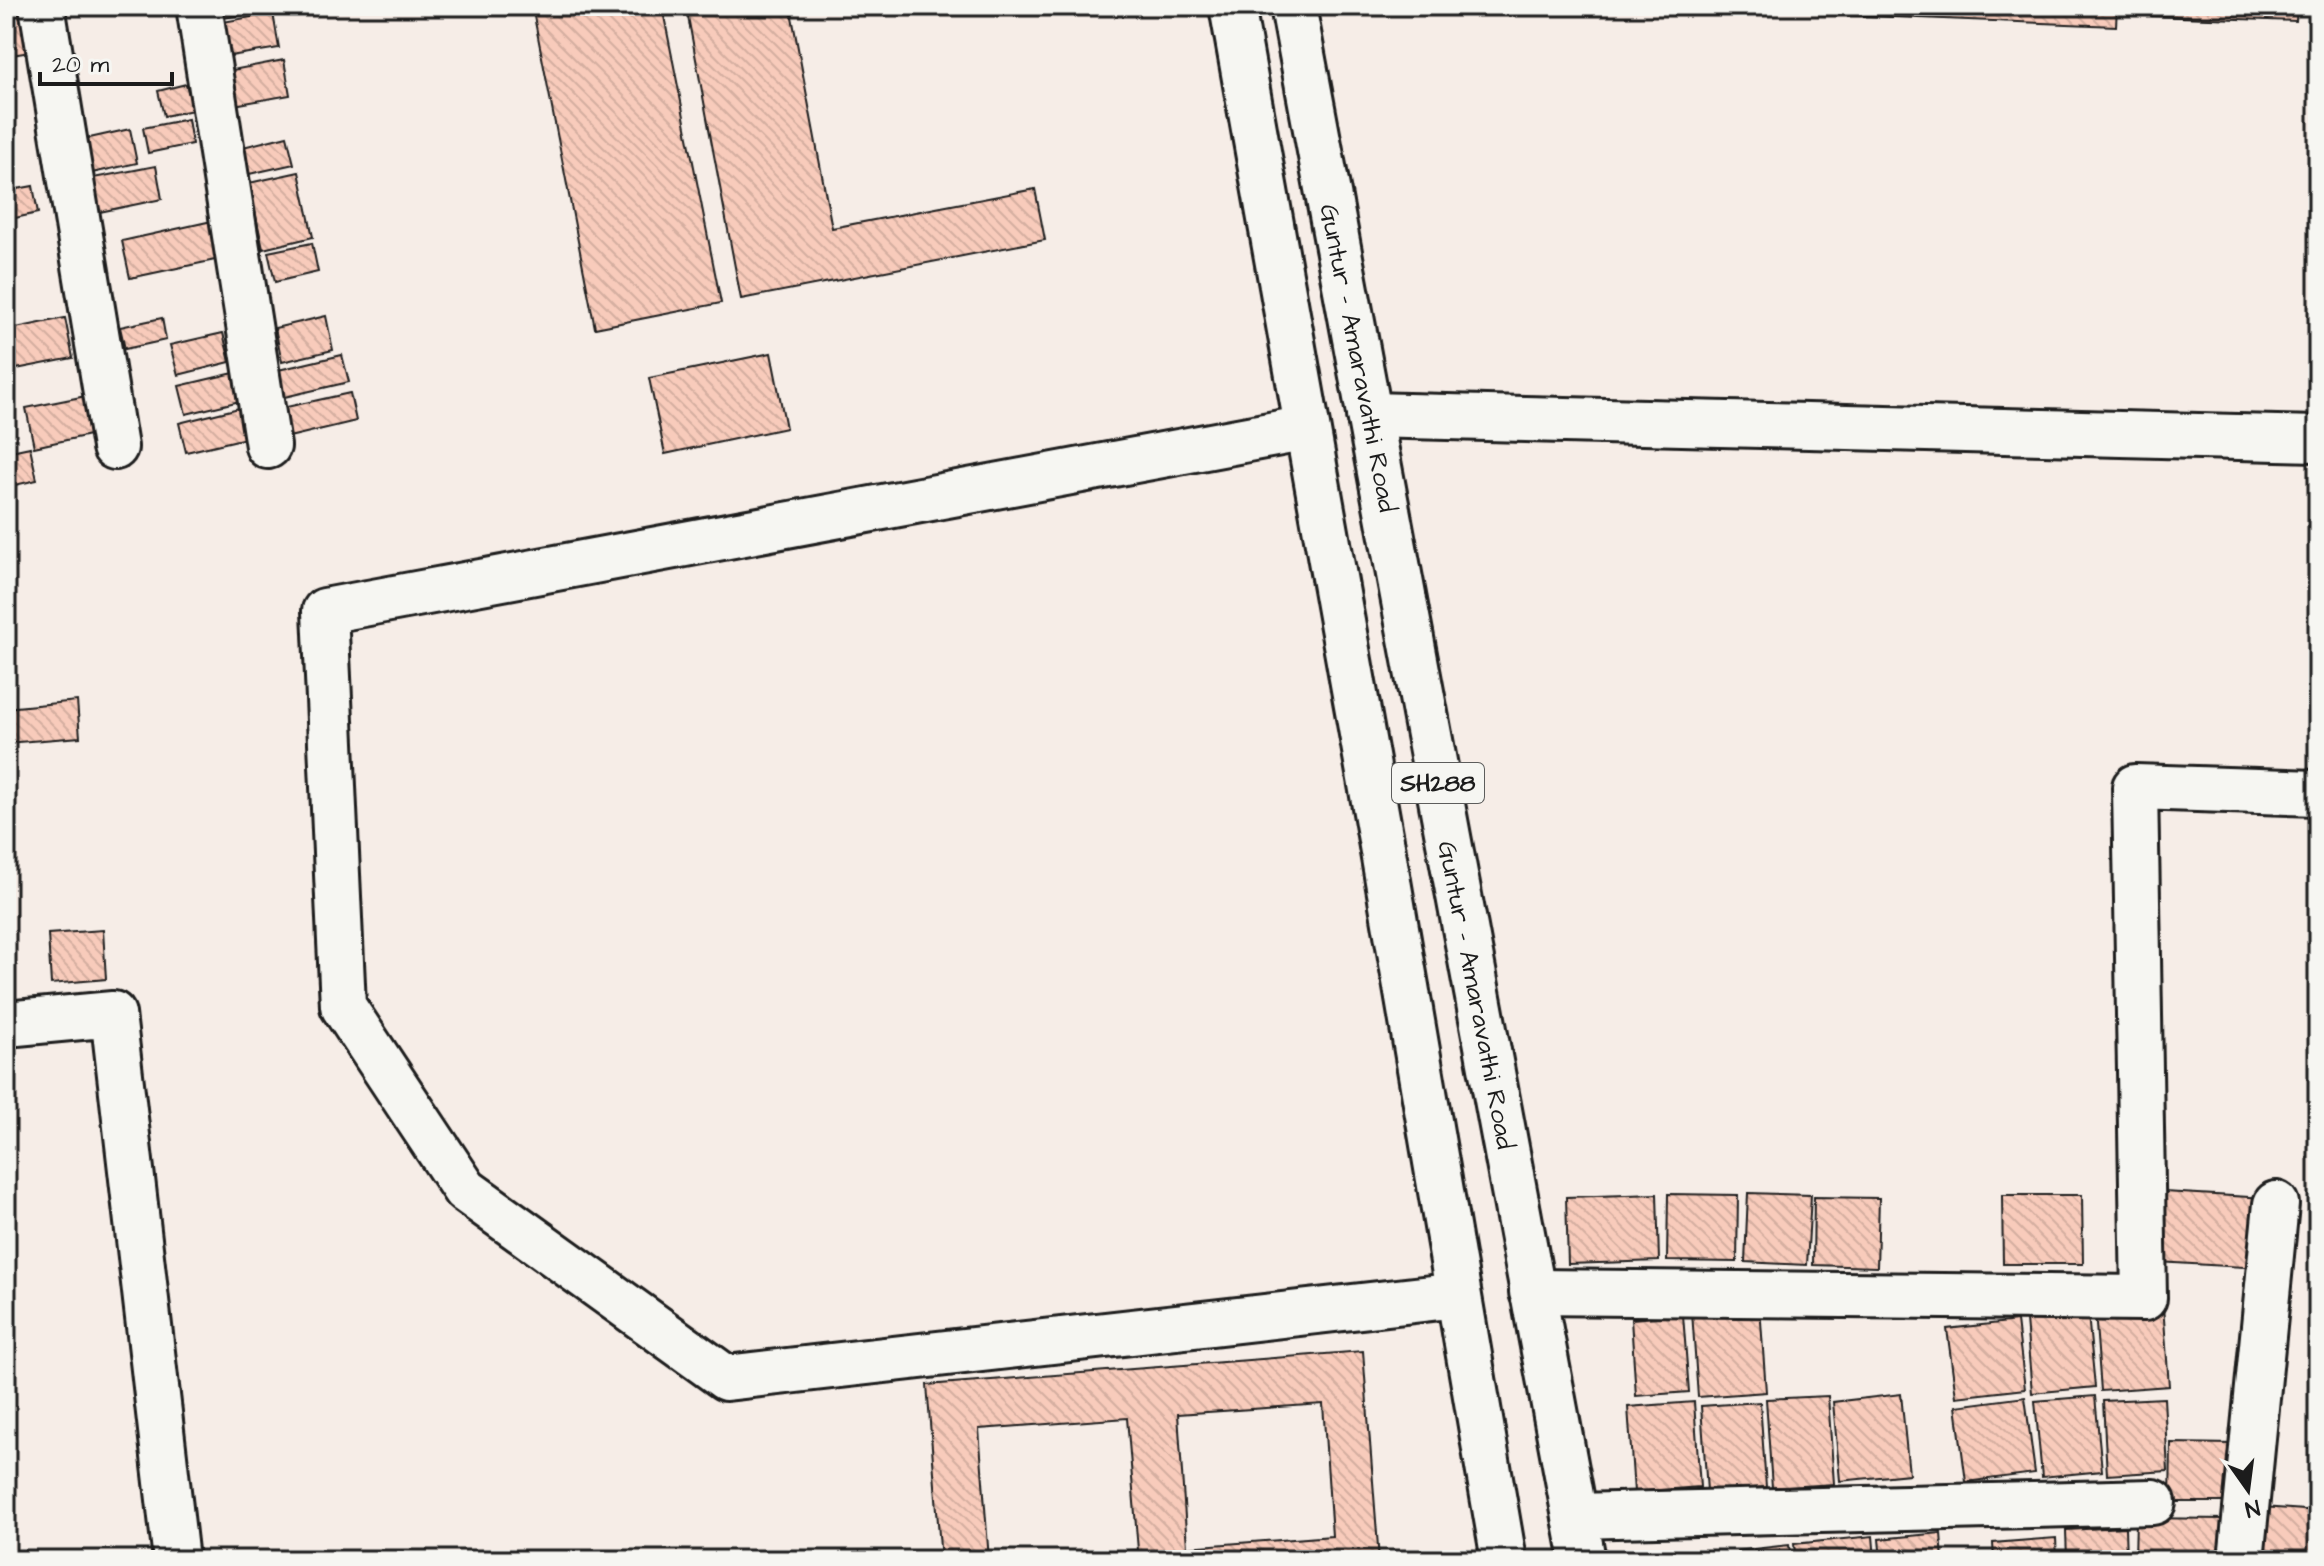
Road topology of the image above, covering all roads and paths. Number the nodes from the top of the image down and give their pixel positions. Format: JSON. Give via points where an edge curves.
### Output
{"nodes":[{"id":1,"x":42,"y":6,"type":"edge"},
{"id":2,"x":199,"y":6,"type":"edge"},
{"id":3,"x":1232,"y":6,"type":"edge"},
{"id":4,"x":1293,"y":6,"type":"edge"},
{"id":5,"x":1369,"y":415,"type":"junction"},
{"id":6,"x":1307,"y":428,"type":"junction"},
{"id":7,"x":2318,"y":439,"type":"edge"},
{"id":8,"x":268,"y":446,"type":"dead end"},
{"id":9,"x":115,"y":447,"type":"dead end"},
{"id":10,"x":2318,"y":793,"type":"edge"},
{"id":11,"x":6,"y":1024,"type":"edge"},
{"id":12,"x":2276,"y":1204,"type":"dead end"},
{"id":13,"x":1532,"y":1292,"type":"junction"},
{"id":14,"x":1458,"y":1295,"type":"junction"},
{"id":15,"x":2153,"y":1502,"type":"dead end"},
{"id":16,"x":1575,"y":1516,"type":"junction"},
{"id":17,"x":176,"y":1560,"type":"edge"},
{"id":18,"x":1504,"y":1560,"type":"edge"},
{"id":19,"x":1583,"y":1560,"type":"edge"},
{"id":20,"x":2241,"y":1560,"type":"edge"}],
"edges":[{"from":1,"to":9,"type":"street"},
{"from":2,"to":8,"type":"street"},
{"from":3,"to":6,"type":"street","number":"SH288"},
{"from":4,"to":5,"type":"street","name":"Guntur - Amaravathi Road","number":"SH288"},
{"from":5,"to":7,"type":"street"},
{"from":5,"to":13,"type":"street","name":"Guntur - Amaravathi Road","number":"SH288"},
{"from":6,"to":14,"type":"street","number":"SH288"},
{"from":6,"to":14,"type":"street","via":[[325,611],[343,1006],[465,1190],[726,1378]]},
{"from":10,"to":13,"type":"street","via":[[2135,787],[2144,1298]]},
{"from":11,"to":17,"type":"street","via":[[113,1014]]},
{"from":12,"to":20,"type":"street"},
{"from":13,"to":16,"type":"street","name":"Guntur - Amaravathi Road","number":"SH288"},
{"from":14,"to":18,"type":"street","number":"SH288"},
{"from":15,"to":16,"type":"street"},
{"from":16,"to":19,"type":"street","name":"Guntur - Amaravathi Road","number":"SH288"}]}
